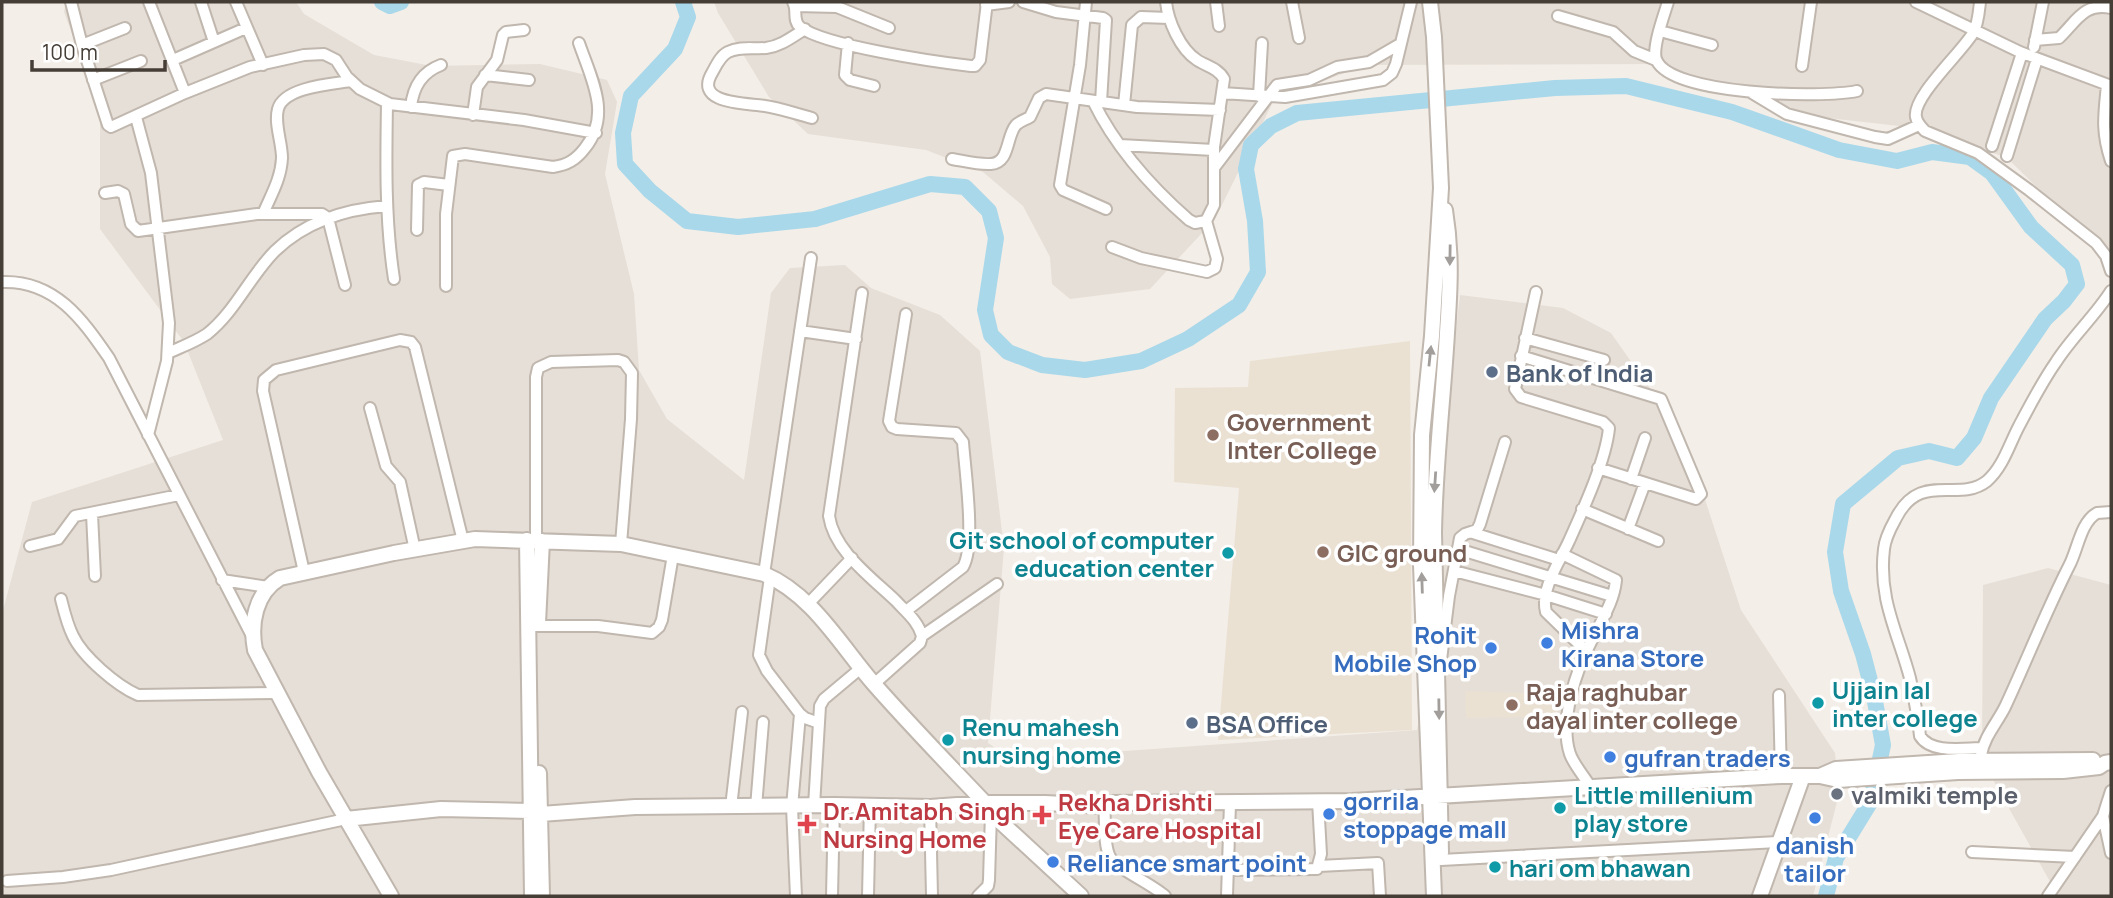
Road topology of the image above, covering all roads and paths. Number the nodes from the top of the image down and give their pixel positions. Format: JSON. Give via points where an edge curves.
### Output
{"nodes":[{"id":1,"x":71,"y":2,"type":"edge"},
{"id":2,"x":149,"y":2,"type":"edge"},
{"id":3,"x":201,"y":2,"type":"edge"},
{"id":4,"x":236,"y":2,"type":"edge"},
{"id":5,"x":1009,"y":2,"type":"edge"},
{"id":6,"x":1023,"y":2,"type":"edge"},
{"id":7,"x":1086,"y":2,"type":"edge"},
{"id":8,"x":1166,"y":2,"type":"edge"},
{"id":9,"x":1216,"y":2,"type":"edge"},
{"id":10,"x":1292,"y":2,"type":"edge"},
{"id":11,"x":1411,"y":2,"type":"edge"},
{"id":12,"x":1430,"y":2,"type":"edge"},
{"id":13,"x":1437,"y":2,"type":"edge"},
{"id":14,"x":1668,"y":2,"type":"edge"},
{"id":15,"x":1811,"y":2,"type":"edge"},
{"id":16,"x":1916,"y":2,"type":"edge"},
{"id":17,"x":1980,"y":2,"type":"edge"},
{"id":18,"x":2043,"y":2,"type":"edge"},
{"id":19,"x":795,"y":4,"type":"edge"},
{"id":20,"x":986,"y":4,"type":"edge"},
{"id":21,"x":2111,"y":8,"type":"edge"},
{"id":22,"x":1558,"y":16,"type":"dead end"},
{"id":23,"x":1085,"y":17,"type":"junction"},
{"id":24,"x":1168,"y":18,"type":"junction"},
{"id":25,"x":1219,"y":26,"type":"dead end"},
{"id":26,"x":889,"y":27,"type":"dead end"},
{"id":27,"x":125,"y":28,"type":"dead end"},
{"id":28,"x":246,"y":28,"type":"junction"},
{"id":29,"x":804,"y":29,"type":"junction"},
{"id":30,"x":524,"y":30,"type":"dead end"},
{"id":31,"x":1660,"y":31,"type":"junction"},
{"id":32,"x":1975,"y":31,"type":"junction"},
{"id":33,"x":1434,"y":37,"type":"junction"},
{"id":34,"x":1299,"y":38,"type":"dead end"},
{"id":35,"x":2035,"y":40,"type":"junction"},
{"id":36,"x":214,"y":42,"type":"junction"},
{"id":37,"x":579,"y":43,"type":"dead end"},
{"id":38,"x":848,"y":43,"type":"junction"},
{"id":39,"x":1262,"y":43,"type":"dead end"},
{"id":40,"x":82,"y":44,"type":"junction"},
{"id":41,"x":1400,"y":44,"type":"junction"},
{"id":42,"x":1712,"y":45,"type":"dead end"},
{"id":43,"x":2030,"y":56,"type":"junction"},
{"id":44,"x":173,"y":60,"type":"junction"},
{"id":45,"x":1656,"y":60,"type":"junction"},
{"id":46,"x":141,"y":61,"type":"dead end"},
{"id":47,"x":263,"y":65,"type":"junction"},
{"id":48,"x":441,"y":65,"type":"dead end"},
{"id":49,"x":1802,"y":66,"type":"dead end"},
{"id":50,"x":485,"y":75,"type":"junction"},
{"id":51,"x":93,"y":80,"type":"junction"},
{"id":52,"x":529,"y":80,"type":"dead end"},
{"id":53,"x":351,"y":81,"type":"junction"},
{"id":54,"x":874,"y":86,"type":"dead end"},
{"id":55,"x":2109,"y":86,"type":"edge"},
{"id":56,"x":1857,"y":90,"type":"dead end"},
{"id":57,"x":1751,"y":92,"type":"junction"},
{"id":58,"x":185,"y":93,"type":"junction"},
{"id":59,"x":1222,"y":93,"type":"junction"},
{"id":60,"x":1263,"y":97,"type":"junction"},
{"id":61,"x":1073,"y":98,"type":"junction"},
{"id":62,"x":1097,"y":102,"type":"junction"},
{"id":63,"x":387,"y":103,"type":"junction"},
{"id":64,"x":1124,"y":105,"type":"junction"},
{"id":65,"x":411,"y":107,"type":"junction"},
{"id":66,"x":1220,"y":110,"type":"junction"},
{"id":67,"x":473,"y":115,"type":"junction"},
{"id":68,"x":136,"y":117,"type":"junction"},
{"id":69,"x":812,"y":118,"type":"dead end"},
{"id":70,"x":1919,"y":125,"type":"junction"},
{"id":71,"x":596,"y":133,"type":"junction"},
{"id":72,"x":1120,"y":145,"type":"junction"},
{"id":73,"x":1992,"y":146,"type":"dead end"},
{"id":74,"x":1214,"y":150,"type":"junction"},
{"id":75,"x":2007,"y":156,"type":"dead end"},
{"id":76,"x":952,"y":159,"type":"dead end"},
{"id":77,"x":2111,"y":161,"type":"edge"},
{"id":78,"x":1214,"y":168,"type":"junction"},
{"id":79,"x":449,"y":185,"type":"junction"},
{"id":80,"x":1441,"y":187,"type":"junction"},
{"id":81,"x":105,"y":193,"type":"dead end"},
{"id":82,"x":387,"y":205,"type":"junction"},
{"id":83,"x":1106,"y":209,"type":"dead end"},
{"id":84,"x":263,"y":214,"type":"junction"},
{"id":85,"x":328,"y":218,"type":"junction"},
{"id":86,"x":1206,"y":221,"type":"junction"},
{"id":87,"x":159,"y":230,"type":"junction"},
{"id":88,"x":417,"y":230,"type":"dead end"},
{"id":89,"x":1112,"y":247,"type":"dead end"},
{"id":90,"x":811,"y":258,"type":"dead end"},
{"id":91,"x":2111,"y":271,"type":"edge"},
{"id":92,"x":394,"y":279,"type":"dead end"},
{"id":93,"x":2,"y":282,"type":"edge"},
{"id":94,"x":345,"y":285,"type":"dead end"},
{"id":95,"x":446,"y":286,"type":"dead end"},
{"id":96,"x":2111,"y":291,"type":"edge"},
{"id":97,"x":1535,"y":292,"type":"dead end"},
{"id":98,"x":863,"y":293,"type":"dead end"},
{"id":99,"x":906,"y":314,"type":"dead end"},
{"id":100,"x":800,"y":331,"type":"junction"},
{"id":101,"x":1525,"y":338,"type":"junction"},
{"id":102,"x":856,"y":339,"type":"junction"},
{"id":103,"x":168,"y":353,"type":"junction"},
{"id":104,"x":1521,"y":356,"type":"junction"},
{"id":105,"x":1604,"y":360,"type":"dead end"},
{"id":106,"x":370,"y":408,"type":"dead end"},
{"id":107,"x":148,"y":435,"type":"junction"},
{"id":108,"x":1644,"y":438,"type":"dead end"},
{"id":109,"x":1505,"y":442,"type":"dead end"},
{"id":110,"x":1598,"y":468,"type":"junction"},
{"id":111,"x":1631,"y":479,"type":"junction"},
{"id":112,"x":1645,"y":483,"type":"junction"},
{"id":113,"x":179,"y":495,"type":"junction"},
{"id":114,"x":1583,"y":509,"type":"junction"},
{"id":115,"x":2111,"y":512,"type":"edge"},
{"id":116,"x":92,"y":514,"type":"junction"},
{"id":117,"x":1629,"y":529,"type":"junction"},
{"id":118,"x":1473,"y":533,"type":"junction"},
{"id":119,"x":535,"y":540,"type":"junction"},
{"id":120,"x":463,"y":541,"type":"junction"},
{"id":121,"x":1658,"y":541,"type":"dead end"},
{"id":122,"x":621,"y":544,"type":"junction"},
{"id":123,"x":30,"y":546,"type":"dead end"},
{"id":124,"x":415,"y":550,"type":"junction"},
{"id":125,"x":1458,"y":550,"type":"junction"},
{"id":126,"x":673,"y":555,"type":"junction"},
{"id":127,"x":1561,"y":557,"type":"junction"},
{"id":128,"x":852,"y":558,"type":"junction"},
{"id":129,"x":1454,"y":571,"type":"junction"},
{"id":130,"x":304,"y":572,"type":"junction"},
{"id":131,"x":767,"y":575,"type":"junction"},
{"id":132,"x":95,"y":576,"type":"dead end"},
{"id":133,"x":1552,"y":578,"type":"junction"},
{"id":134,"x":222,"y":580,"type":"junction"},
{"id":135,"x":997,"y":584,"type":"dead end"},
{"id":136,"x":268,"y":587,"type":"junction"},
{"id":137,"x":1546,"y":595,"type":"junction"},
{"id":138,"x":1612,"y":596,"type":"junction"},
{"id":139,"x":61,"y":599,"type":"dead end"},
{"id":140,"x":808,"y":604,"type":"junction"},
{"id":141,"x":906,"y":611,"type":"junction"},
{"id":142,"x":1606,"y":614,"type":"junction"},
{"id":143,"x":533,"y":626,"type":"junction"},
{"id":144,"x":922,"y":636,"type":"junction"},
{"id":145,"x":253,"y":638,"type":"junction"},
{"id":146,"x":1587,"y":652,"type":"junction"},
{"id":147,"x":861,"y":668,"type":"junction"},
{"id":148,"x":1438,"y":676,"type":"junction"},
{"id":149,"x":874,"y":684,"type":"junction"},
{"id":150,"x":277,"y":692,"type":"junction"},
{"id":151,"x":1779,"y":695,"type":"dead end"},
{"id":152,"x":743,"y":712,"type":"dead end"},
{"id":153,"x":800,"y":714,"type":"junction"},
{"id":154,"x":763,"y":722,"type":"dead end"},
{"id":155,"x":818,"y":723,"type":"junction"},
{"id":156,"x":1981,"y":755,"type":"junction"},
{"id":157,"x":2108,"y":762,"type":"edge"},
{"id":158,"x":1958,"y":766,"type":"junction"},
{"id":159,"x":1781,"y":776,"type":"junction"},
{"id":160,"x":1802,"y":776,"type":"junction"},
{"id":161,"x":1590,"y":786,"type":"junction"},
{"id":162,"x":2111,"y":791,"type":"edge"},
{"id":163,"x":1435,"y":796,"type":"junction"},
{"id":164,"x":1318,"y":801,"type":"junction"},
{"id":165,"x":1230,"y":803,"type":"junction"},
{"id":166,"x":814,"y":806,"type":"junction"},
{"id":167,"x":834,"y":806,"type":"junction"},
{"id":168,"x":870,"y":806,"type":"junction"},
{"id":169,"x":1104,"y":806,"type":"junction"},
{"id":170,"x":731,"y":807,"type":"junction"},
{"id":171,"x":756,"y":807,"type":"junction"},
{"id":172,"x":792,"y":807,"type":"junction"},
{"id":173,"x":930,"y":807,"type":"junction"},
{"id":174,"x":988,"y":808,"type":"junction"},
{"id":175,"x":536,"y":813,"type":"junction"},
{"id":176,"x":2103,"y":816,"type":"junction"},
{"id":177,"x":346,"y":819,"type":"junction"},
{"id":178,"x":1778,"y":842,"type":"junction"},
{"id":179,"x":1972,"y":852,"type":"dead end"},
{"id":180,"x":2111,"y":853,"type":"edge"},
{"id":181,"x":2075,"y":857,"type":"junction"},
{"id":182,"x":1441,"y":860,"type":"junction"},
{"id":183,"x":1320,"y":866,"type":"junction"},
{"id":184,"x":1228,"y":870,"type":"junction"},
{"id":185,"x":7,"y":881,"type":"dead end"},
{"id":186,"x":391,"y":896,"type":"edge"},
{"id":187,"x":532,"y":896,"type":"edge"},
{"id":188,"x":542,"y":896,"type":"edge"},
{"id":189,"x":796,"y":896,"type":"edge"},
{"id":190,"x":832,"y":896,"type":"edge"},
{"id":191,"x":868,"y":896,"type":"edge"},
{"id":192,"x":932,"y":896,"type":"edge"},
{"id":193,"x":978,"y":896,"type":"edge"},
{"id":194,"x":1081,"y":896,"type":"edge"},
{"id":195,"x":1165,"y":896,"type":"edge"},
{"id":196,"x":1227,"y":896,"type":"edge"},
{"id":197,"x":1381,"y":896,"type":"edge"},
{"id":198,"x":1434,"y":896,"type":"edge"},
{"id":199,"x":1443,"y":896,"type":"edge"},
{"id":200,"x":1760,"y":896,"type":"edge"},
{"id":201,"x":2048,"y":896,"type":"edge"}],
"edges":[{"from":1,"to":40,"type":"street"},
{"from":2,"to":44,"type":"street"},
{"from":3,"to":36,"type":"street"},
{"from":4,"to":28,"type":"street"},
{"from":5,"to":20,"type":"street"},
{"from":6,"to":23,"type":"street"},
{"from":7,"to":23,"type":"street"},
{"from":8,"to":24,"type":"street"},
{"from":9,"to":25,"type":"street"},
{"from":10,"to":34,"type":"street"},
{"from":11,"to":41,"type":"street"},
{"from":12,"to":33,"type":"street"},
{"from":13,"to":33,"type":"street"},
{"from":14,"to":31,"type":"street"},
{"from":15,"to":49,"type":"street"},
{"from":16,"to":32,"type":"street"},
{"from":17,"to":32,"type":"street"},
{"from":18,"to":35,"type":"street"},
{"from":19,"to":26,"type":"street","via":[[837,7]]},
{"from":19,"to":29,"type":"street","via":[[795,19]]},
{"from":20,"to":38,"type":"street","via":[[980,60],[975,66]]},
{"from":21,"to":35,"type":"street","via":[[2083,12],[2055,40]]},
{"from":22,"to":45,"type":"street","via":[[1613,32],[1634,51]]},
{"from":23,"to":61,"type":"street"},
{"from":23,"to":62,"type":"street","via":[[1103,18],[1107,23]]},
{"from":24,"to":59,"type":"street","via":[[1191,56],[1222,74]]},
{"from":24,"to":64,"type":"street","via":[[1141,17],[1132,25]]},
{"from":27,"to":40,"type":"street"},
{"from":28,"to":36,"type":"street"},
{"from":28,"to":47,"type":"street"},
{"from":29,"to":38,"type":"street"},
{"from":29,"to":69,"type":"street","via":[[775,46],[729,52],[714,69],[709,86],[724,101]]},
{"from":30,"to":50,"type":"street","via":[[503,35],[497,60]]},
{"from":31,"to":42,"type":"street"},
{"from":31,"to":45,"type":"street"},
{"from":32,"to":43,"type":"street"},
{"from":32,"to":70,"type":"street","via":[[1930,86],[1917,108]]},
{"from":33,"to":80,"type":"street"},
{"from":35,"to":43,"type":"street"},
{"from":36,"to":44,"type":"street"},
{"from":37,"to":71,"type":"street","via":[[599,103]]},
{"from":38,"to":54,"type":"street","via":[[845,75]]},
{"from":39,"to":60,"type":"street"},
{"from":40,"to":51,"type":"street"},
{"from":41,"to":60,"type":"street","via":[[1369,62],[1337,67],[1309,80],[1280,83]]},
{"from":41,"to":60,"type":"street","via":[[1392,73],[1383,79],[1295,96]]},
{"from":43,"to":55,"type":"street"},
{"from":43,"to":73,"type":"street"},
{"from":43,"to":75,"type":"street"},
{"from":44,"to":58,"type":"street"},
{"from":45,"to":57,"type":"street","via":[[1666,72],[1698,84]]},
{"from":46,"to":51,"type":"street"},
{"from":47,"to":53,"type":"street","via":[[324,54],[335,60]]},
{"from":47,"to":58,"type":"street"},
{"from":48,"to":65,"type":"street","via":[[425,72]]},
{"from":50,"to":52,"type":"street"},
{"from":50,"to":67,"type":"street","via":[[477,87]]},
{"from":51,"to":68,"type":"street","via":[[108,125]]},
{"from":53,"to":63,"type":"street"},
{"from":53,"to":84,"type":"street","via":[[294,93],[282,102],[278,117],[280,171]]},
{"from":55,"to":77,"type":"street","via":[[2103,126]]},
{"from":56,"to":57,"type":"street"},
{"from":57,"to":70,"type":"street","via":[[1787,114],[1875,138],[1888,139]]},
{"from":58,"to":68,"type":"street"},
{"from":59,"to":60,"type":"street"},
{"from":59,"to":66,"type":"street"},
{"from":60,"to":78,"type":"street"},
{"from":61,"to":62,"type":"street"},
{"from":61,"to":76,"type":"street","via":[[1046,94],[1039,98],[1030,117],[1013,129],[998,163]]},
{"from":61,"to":83,"type":"street","via":[[1060,185]]},
{"from":62,"to":64,"type":"street"},
{"from":62,"to":72,"type":"street"},
{"from":63,"to":65,"type":"street"},
{"from":63,"to":82,"type":"street"},
{"from":64,"to":66,"type":"street"},
{"from":65,"to":67,"type":"street"},
{"from":66,"to":74,"type":"street"},
{"from":67,"to":71,"type":"street"},
{"from":68,"to":87,"type":"street","via":[[151,173]]},
{"from":70,"to":91,"type":"street","via":[[1978,153],[2076,225],[2106,256]]},
{"from":71,"to":79,"type":"street","via":[[580,155],[561,166],[457,155],[451,160]]},
{"from":72,"to":74,"type":"street"},
{"from":72,"to":86,"type":"street","via":[[1182,214],[1195,223]]},
{"from":74,"to":78,"type":"street"},
{"from":78,"to":86,"type":"street","via":[[1214,205]]},
{"from":79,"to":88,"type":"street","via":[[418,185]]},
{"from":79,"to":95,"type":"street"},
{"from":80,"to":148,"type":"street","one_way":true,"via":[[1451,245],[1435,485]]},
{"from":163,"to":80,"type":"street","one_way":true,"via":[[1421,565],[1422,435]]},
{"from":81,"to":87,"type":"street","via":[[124,194],[134,229]]},
{"from":82,"to":85,"type":"street"},
{"from":82,"to":92,"type":"street"},
{"from":84,"to":85,"type":"street","via":[[322,214]]},
{"from":84,"to":87,"type":"street"},
{"from":85,"to":94,"type":"street"},
{"from":85,"to":103,"type":"street","via":[[274,251],[205,335]]},
{"from":86,"to":89,"type":"street","via":[[1217,259],[1215,268],[1207,272]]},
{"from":87,"to":103,"type":"street"},
{"from":90,"to":100,"type":"street"},
{"from":93,"to":107,"type":"street","via":[[52,294],[81,318],[109,358]]},
{"from":96,"to":156,"type":"street","via":[[2056,362],[1991,477],[1976,487],[1916,495],[1897,515],[1884,548],[1884,600],[1909,677],[1920,736],[1934,746]]},
{"from":97,"to":101,"type":"street"},
{"from":98,"to":102,"type":"street"},
{"from":99,"to":141,"type":"street","via":[[889,421],[897,429],[961,437],[969,542],[963,567]]},
{"from":100,"to":102,"type":"street"},
{"from":100,"to":131,"type":"street"},
{"from":101,"to":104,"type":"street"},
{"from":101,"to":105,"type":"street"},
{"from":102,"to":128,"type":"street","via":[[829,516],[834,534]]},
{"from":103,"to":107,"type":"street"},
{"from":104,"to":110,"type":"street","via":[[1514,386],[1521,397],[1607,425]]},
{"from":104,"to":112,"type":"street","via":[[1663,401],[1701,494],[1696,499]]},
{"from":106,"to":124,"type":"street","via":[[386,466],[400,482]]},
{"from":107,"to":113,"type":"street"},
{"from":108,"to":111,"type":"street"},
{"from":109,"to":118,"type":"street","via":[[1480,524]]},
{"from":110,"to":111,"type":"street"},
{"from":110,"to":114,"type":"street"},
{"from":111,"to":112,"type":"street"},
{"from":112,"to":117,"type":"street"},
{"from":113,"to":116,"type":"street"},
{"from":113,"to":134,"type":"street"},
{"from":114,"to":117,"type":"street"},
{"from":114,"to":127,"type":"street"},
{"from":115,"to":156,"type":"street","via":[[2093,515],[2085,524]]},
{"from":116,"to":123,"type":"street","via":[[71,519],[58,539]]},
{"from":116,"to":132,"type":"street"},
{"from":117,"to":121,"type":"street"},
{"from":118,"to":125,"type":"street","via":[[1462,535]]},
{"from":118,"to":127,"type":"street"},
{"from":119,"to":120,"type":"street"},
{"from":119,"to":122,"type":"street"},
{"from":119,"to":122,"type":"street","via":[[538,368],[551,362],[618,360],[632,373]]},
{"from":119,"to":143,"type":"street"},
{"from":120,"to":124,"type":"street"},
{"from":120,"to":130,"type":"street","via":[[415,347],[400,340],[276,370],[264,380]]},
{"from":122,"to":126,"type":"street"},
{"from":124,"to":130,"type":"street"},
{"from":125,"to":129,"type":"street"},
{"from":125,"to":133,"type":"street"},
{"from":126,"to":131,"type":"street"},
{"from":126,"to":143,"type":"street","via":[[656,631]]},
{"from":127,"to":133,"type":"street"},
{"from":127,"to":138,"type":"street","via":[[1615,578]]},
{"from":128,"to":140,"type":"street"},
{"from":128,"to":141,"type":"street"},
{"from":129,"to":137,"type":"street"},
{"from":129,"to":148,"type":"street"},
{"from":130,"to":136,"type":"street","via":[[280,578]]},
{"from":131,"to":140,"type":"street"},
{"from":131,"to":153,"type":"street","via":[[759,655]]},
{"from":133,"to":137,"type":"street"},
{"from":133,"to":138,"type":"street"},
{"from":134,"to":136,"type":"street"},
{"from":134,"to":145,"type":"street"},
{"from":135,"to":144,"type":"street"},
{"from":136,"to":145,"type":"street","via":[[257,609]]},
{"from":137,"to":142,"type":"street"},
{"from":137,"to":146,"type":"street","via":[[1546,612]]},
{"from":138,"to":142,"type":"street"},
{"from":139,"to":150,"type":"street","via":[[80,648],[128,691],[148,696]]},
{"from":140,"to":147,"type":"street"},
{"from":141,"to":144,"type":"street"},
{"from":142,"to":146,"type":"street"},
{"from":143,"to":175,"type":"street"},
{"from":144,"to":149,"type":"street","via":[[920,643]]},
{"from":145,"to":150,"type":"street"},
{"from":146,"to":161,"type":"street","via":[[1567,707],[1567,735],[1571,757]]},
{"from":147,"to":149,"type":"street"},
{"from":147,"to":155,"type":"street","via":[[824,699]]},
{"from":148,"to":163,"type":"street","one_way":true},
{"from":149,"to":174,"type":"street"},
{"from":150,"to":177,"type":"street"},
{"from":151,"to":159,"type":"street"},
{"from":152,"to":170,"type":"street"},
{"from":153,"to":155,"type":"street"},
{"from":153,"to":172,"type":"street"},
{"from":154,"to":171,"type":"street"},
{"from":155,"to":166,"type":"street"},
{"from":156,"to":157,"type":"street"},
{"from":156,"to":158,"type":"street"},
{"from":157,"to":158,"type":"street","via":[[2063,771]]},
{"from":158,"to":160,"type":"street"},
{"from":159,"to":160,"type":"street"},
{"from":159,"to":161,"type":"street"},
{"from":160,"to":178,"type":"street"},
{"from":161,"to":163,"type":"street"},
{"from":162,"to":176,"type":"street"},
{"from":163,"to":164,"type":"street"},
{"from":163,"to":182,"type":"street"},
{"from":163,"to":198,"type":"street"},
{"from":164,"to":165,"type":"street"},
{"from":164,"to":183,"type":"street"},
{"from":165,"to":169,"type":"street"},
{"from":165,"to":184,"type":"street"},
{"from":166,"to":167,"type":"street"},
{"from":166,"to":172,"type":"street"},
{"from":167,"to":168,"type":"street"},
{"from":167,"to":190,"type":"street"},
{"from":168,"to":173,"type":"street"},
{"from":168,"to":191,"type":"street"},
{"from":169,"to":174,"type":"street","via":[[1045,803]]},
{"from":169,"to":195,"type":"street","via":[[1110,856]]},
{"from":170,"to":171,"type":"street"},
{"from":170,"to":175,"type":"street"},
{"from":171,"to":172,"type":"street"},
{"from":172,"to":189,"type":"street"},
{"from":173,"to":174,"type":"street"},
{"from":173,"to":192,"type":"street"},
{"from":174,"to":193,"type":"street","via":[[989,880]]},
{"from":174,"to":194,"type":"street"},
{"from":175,"to":177,"type":"street","via":[[441,810]]},
{"from":175,"to":187,"type":"street"},
{"from":175,"to":188,"type":"street"},
{"from":176,"to":180,"type":"street"},
{"from":176,"to":181,"type":"street"},
{"from":177,"to":185,"type":"street","via":[[111,870]]},
{"from":177,"to":186,"type":"street"},
{"from":178,"to":182,"type":"street"},
{"from":178,"to":200,"type":"street"},
{"from":179,"to":181,"type":"street"},
{"from":181,"to":201,"type":"street"},
{"from":182,"to":199,"type":"street"},
{"from":183,"to":184,"type":"street","via":[[1313,870]]},
{"from":183,"to":197,"type":"street","via":[[1378,863]]},
{"from":184,"to":196,"type":"street"}]}
